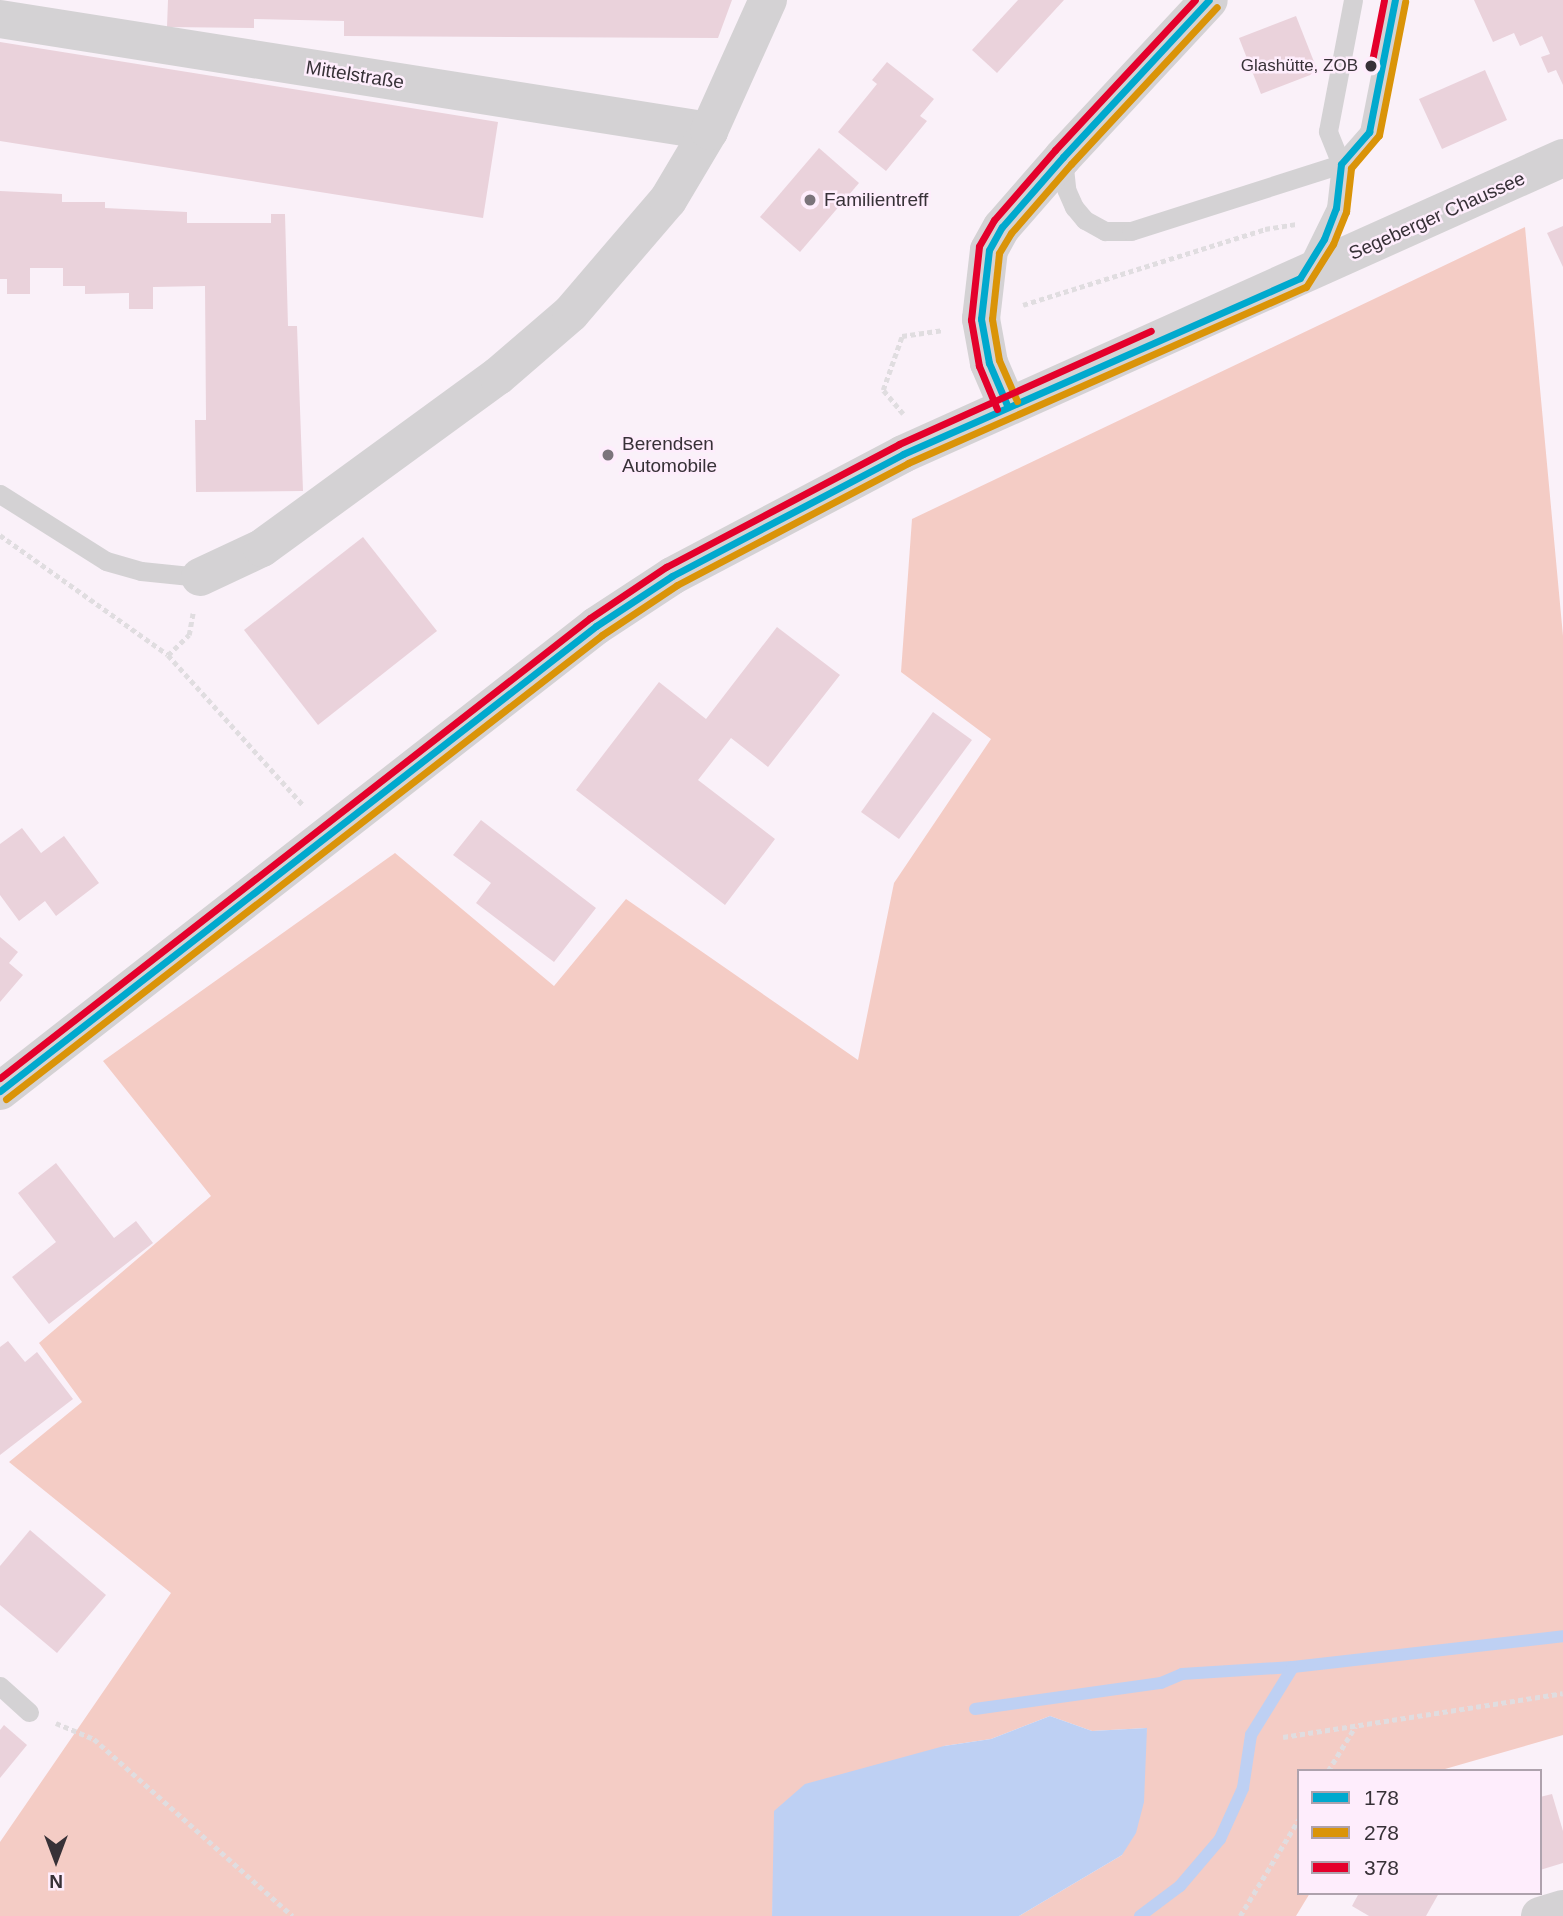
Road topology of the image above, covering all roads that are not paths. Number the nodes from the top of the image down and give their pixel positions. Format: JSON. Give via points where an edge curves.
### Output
{"nodes":[{"id":1,"x":768,"y":0,"type":"edge"},
{"id":2,"x":1209,"y":0,"type":"edge"},
{"id":3,"x":1353,"y":0,"type":"edge"},
{"id":4,"x":1395,"y":0,"type":"edge"},
{"id":5,"x":0,"y":19,"type":"edge"},
{"id":6,"x":709,"y":131,"type":"junction"},
{"id":7,"x":1063,"y":157,"type":"junction"},
{"id":8,"x":1563,"y":158,"type":"edge"},
{"id":9,"x":1341,"y":164,"type":"junction"},
{"id":10,"x":1300,"y":278,"type":"junction"},
{"id":11,"x":1007,"y":405,"type":"junction"},
{"id":12,"x":0,"y":494,"type":"edge"},
{"id":13,"x":200,"y":577,"type":"joint"},
{"id":14,"x":0,"y":1091,"type":"edge"},
{"id":15,"x":0,"y":1686,"type":"edge"},
{"id":16,"x":29,"y":1712,"type":"road end"},
{"id":17,"x":1563,"y":1909,"type":"edge"},
{"id":18,"x":1540,"y":1916,"type":"edge"}],
"edges":[{"from":1,"to":6,"type":"street"},
{"from":2,"to":7,"type":"street"},
{"from":3,"to":9,"type":"lane","via":[[1328,131]]},
{"from":4,"to":9,"type":"lane","via":[[1369,132]]},
{"from":5,"to":6,"type":"street","name":"Mittelstraße"},
{"from":6,"to":13,"type":"street","via":[[668,200],[571,313],[498,376],[262,548]]},
{"from":7,"to":9,"type":"lane","via":[[1066,189],[1074,207],[1085,220],[1105,231],[1131,231]]},
{"from":7,"to":11,"type":"street","via":[[1002,227],[989,250],[981,319],[989,363]]},
{"from":8,"to":10,"type":"street","name":"Segeberger Chaussee"},
{"from":9,"to":10,"type":"lane","via":[[1336,208],[1324,239]]},
{"from":10,"to":11,"type":"street","name":"Segeberger Chaussee"},
{"from":11,"to":14,"type":"street","name":"Segeberger Chaussee","via":[[755,528],[596,626]]},
{"from":12,"to":13,"type":"lane","via":[[106,561],[141,571]]},
{"from":15,"to":16,"type":"lane"},
{"from":17,"to":18,"type":"street"}]}
